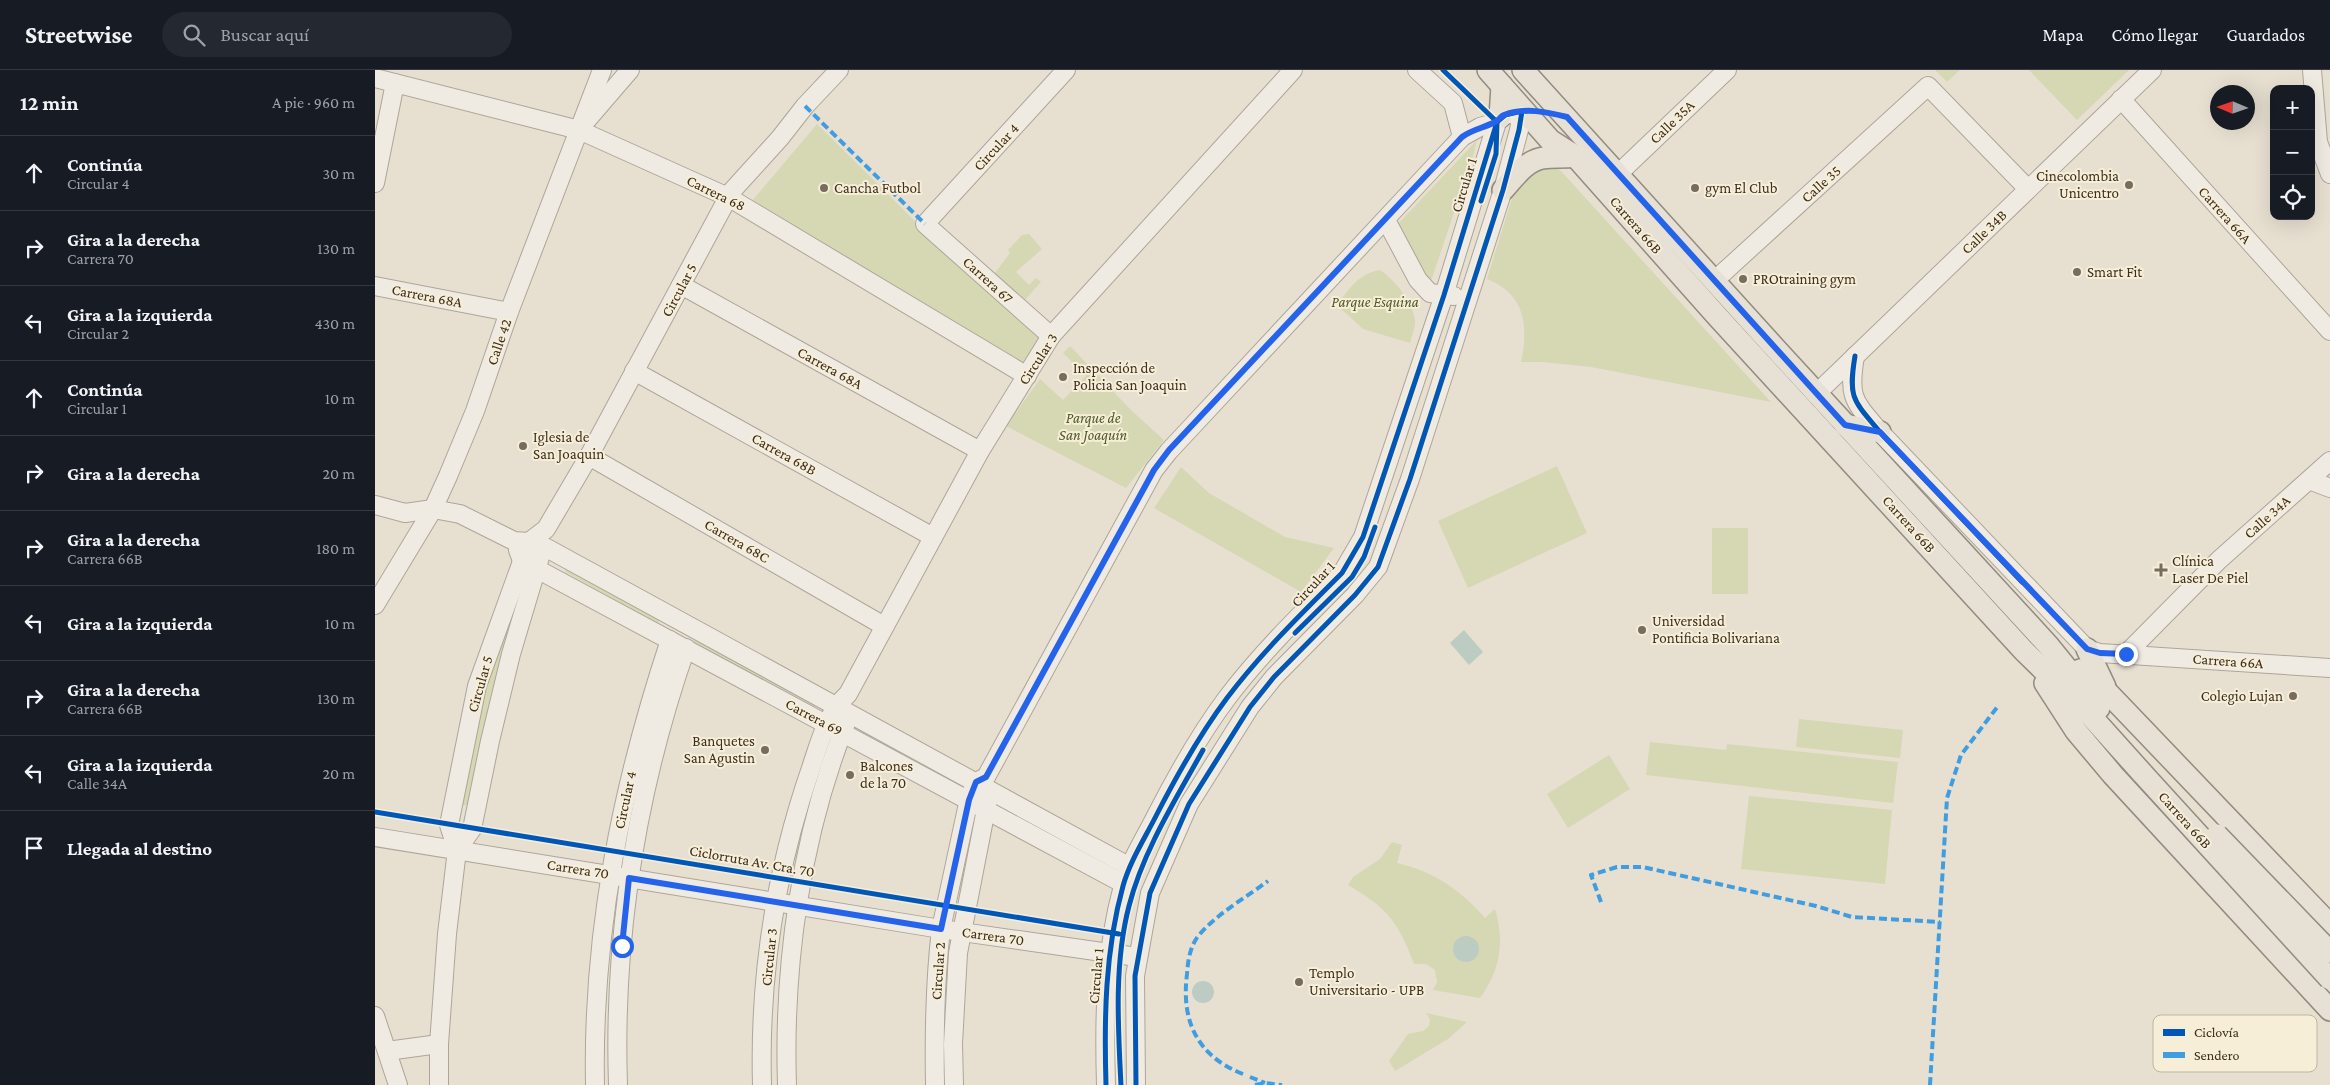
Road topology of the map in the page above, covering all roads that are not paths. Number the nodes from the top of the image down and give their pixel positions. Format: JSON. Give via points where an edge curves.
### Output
{"nodes":[{"id":1,"x":602,"y":70,"type":"edge"},
{"id":2,"x":631,"y":70,"type":"edge"},
{"id":3,"x":839,"y":70,"type":"edge"},
{"id":4,"x":1066,"y":70,"type":"edge"},
{"id":5,"x":1293,"y":70,"type":"edge"},
{"id":6,"x":1417,"y":70,"type":"edge"},
{"id":7,"x":1488,"y":70,"type":"edge"},
{"id":8,"x":1523,"y":70,"type":"edge"},
{"id":9,"x":1727,"y":70,"type":"edge"},
{"id":10,"x":2151,"y":70,"type":"edge"},
{"id":11,"x":2312,"y":70,"type":"edge"},
{"id":12,"x":375,"y":78,"type":"edge"},
{"id":13,"x":395,"y":83,"type":"junction"},
{"id":14,"x":1502,"y":86,"type":"junction"},
{"id":15,"x":2121,"y":100,"type":"junction"},
{"id":16,"x":1522,"y":111,"type":"junction"},
{"id":17,"x":1567,"y":117,"type":"junction"},
{"id":18,"x":1498,"y":119,"type":"junction"},
{"id":19,"x":579,"y":130,"type":"junction"},
{"id":20,"x":1462,"y":137,"type":"junction"},
{"id":21,"x":1575,"y":156,"type":"junction"},
{"id":22,"x":1618,"y":174,"type":"junction"},
{"id":23,"x":2330,"y":174,"type":"edge"},
{"id":24,"x":375,"y":183,"type":"edge"},
{"id":25,"x":2028,"y":189,"type":"junction"},
{"id":26,"x":1503,"y":190,"type":"junction"},
{"id":27,"x":728,"y":197,"type":"junction"},
{"id":28,"x":1386,"y":220,"type":"junction"},
{"id":29,"x":925,"y":224,"type":"joint"},
{"id":30,"x":1714,"y":281,"type":"junction"},
{"id":31,"x":681,"y":285,"type":"junction"},
{"id":32,"x":375,"y":286,"type":"edge"},
{"id":33,"x":1444,"y":295,"type":"junction"},
{"id":34,"x":1468,"y":299,"type":"junction"},
{"id":35,"x":509,"y":312,"type":"junction"},
{"id":36,"x":2330,"y":331,"type":"edge"},
{"id":37,"x":1051,"y":336,"type":"junction"},
{"id":38,"x":1855,"y":356,"type":"junction"},
{"id":39,"x":634,"y":371,"type":"junction"},
{"id":40,"x":1027,"y":376,"type":"junction"},
{"id":41,"x":1816,"y":394,"type":"junction"},
{"id":42,"x":1845,"y":425,"type":"junction"},
{"id":43,"x":1880,"y":432,"type":"junction"},
{"id":44,"x":980,"y":451,"type":"junction"},
{"id":45,"x":589,"y":456,"type":"junction"},
{"id":46,"x":2330,"y":461,"type":"edge"},
{"id":47,"x":2309,"y":480,"type":"junction"},
{"id":48,"x":2330,"y":488,"type":"edge"},
{"id":49,"x":375,"y":506,"type":"edge"},
{"id":50,"x":433,"y":509,"type":"junction"},
{"id":51,"x":933,"y":536,"type":"junction"},
{"id":52,"x":533,"y":539,"type":"junction"},
{"id":53,"x":529,"y":564,"type":"junction"},
{"id":54,"x":375,"y":605,"type":"edge"},
{"id":55,"x":884,"y":626,"type":"junction"},
{"id":56,"x":670,"y":640,"type":"junction"},
{"id":57,"x":2048,"y":645,"type":"junction"},
{"id":58,"x":687,"y":648,"type":"junction"},
{"id":59,"x":2087,"y":649,"type":"junction"},
{"id":60,"x":2025,"y":651,"type":"junction"},
{"id":61,"x":2126,"y":654,"type":"junction"},
{"id":62,"x":2330,"y":668,"type":"edge"},
{"id":63,"x":2109,"y":694,"type":"junction"},
{"id":64,"x":844,"y":704,"type":"junction"},
{"id":65,"x":835,"y":728,"type":"junction"},
{"id":66,"x":2146,"y":769,"type":"junction"},
{"id":67,"x":984,"y":783,"type":"junction"},
{"id":68,"x":969,"y":800,"type":"junction"},
{"id":69,"x":985,"y":808,"type":"junction"},
{"id":70,"x":375,"y":837,"type":"edge"},
{"id":71,"x":457,"y":850,"type":"junction"},
{"id":72,"x":1130,"y":867,"type":"junction"},
{"id":73,"x":610,"y":874,"type":"junction"},
{"id":74,"x":629,"y":878,"type":"junction"},
{"id":75,"x":1124,"y":884,"type":"junction"},
{"id":76,"x":776,"y":901,"type":"junction"},
{"id":77,"x":799,"y":905,"type":"junction"},
{"id":78,"x":2311,"y":906,"type":"junction"},
{"id":79,"x":2330,"y":925,"type":"edge"},
{"id":80,"x":941,"y":929,"type":"junction"},
{"id":81,"x":962,"y":932,"type":"junction"},
{"id":82,"x":2266,"y":941,"type":"junction"},
{"id":83,"x":2330,"y":952,"type":"edge"},
{"id":84,"x":1109,"y":953,"type":"junction"},
{"id":85,"x":1137,"y":957,"type":"junction"},
{"id":86,"x":2330,"y":979,"type":"edge"},
{"id":87,"x":2330,"y":1010,"type":"edge"},
{"id":88,"x":375,"y":1016,"type":"edge"},
{"id":89,"x":439,"y":1044,"type":"junction"},
{"id":90,"x":595,"y":1049,"type":"junction"},
{"id":91,"x":617,"y":1049,"type":"junction"},
{"id":92,"x":387,"y":1051,"type":"junction"},
{"id":93,"x":762,"y":1065,"type":"junction"},
{"id":94,"x":786,"y":1065,"type":"junction"},
{"id":95,"x":398,"y":1085,"type":"edge"},
{"id":96,"x":439,"y":1085,"type":"edge"},
{"id":97,"x":595,"y":1085,"type":"edge"},
{"id":98,"x":618,"y":1085,"type":"edge"},
{"id":99,"x":762,"y":1085,"type":"edge"},
{"id":100,"x":787,"y":1085,"type":"edge"},
{"id":101,"x":935,"y":1085,"type":"edge"},
{"id":102,"x":954,"y":1085,"type":"edge"},
{"id":103,"x":1106,"y":1085,"type":"edge"},
{"id":104,"x":1136,"y":1085,"type":"edge"}],
"edges":[{"from":1,"to":19,"type":"street","name":"Calle 42"},
{"from":2,"to":19,"type":"street"},
{"from":3,"to":27,"type":"street","name":"Circular 5"},
{"from":4,"to":29,"type":"street","name":"Circular 4"},
{"from":5,"to":37,"type":"street","name":"Circular 3"},
{"from":6,"to":20,"type":"street","via":[[1453,103]]},
{"from":7,"to":14,"type":"main road","name":"Carrera 66B"},
{"from":8,"to":16,"type":"main road"},
{"from":8,"to":17,"type":"main road","name":"Carrera 66B"},
{"from":9,"to":22,"type":"street","name":"Calle 35A"},
{"from":10,"to":15,"type":"street","name":"Calle 34B"},
{"from":11,"to":23,"type":"street","via":[[2318,142]]},
{"from":12,"to":13,"type":"street","name":"Carrera 68"},
{"from":13,"to":19,"type":"street","name":"Carrera 68"},
{"from":13,"to":24,"type":"street"},
{"from":14,"to":16,"type":"main road","name":"Carrera 66B"},
{"from":14,"to":18,"type":"main road"},
{"from":15,"to":25,"type":"street","name":"Calle 34B"},
{"from":15,"to":36,"type":"street","name":"Carrera 66A"},
{"from":16,"to":17,"type":"main road"},
{"from":16,"to":18,"type":"street"},
{"from":16,"to":21,"type":"main road","name":"Carrera 66B","via":[[1549,140]]},
{"from":16,"to":26,"type":"street"},
{"from":17,"to":22,"type":"main road","name":"Carrera 66B"},
{"from":18,"to":20,"type":"street","name":"Circular 2"},
{"from":18,"to":33,"type":"street","name":"Circular 1"},
{"from":19,"to":27,"type":"street","name":"Carrera 68"},
{"from":19,"to":35,"type":"street","name":"Calle 42"},
{"from":20,"to":28,"type":"street","name":"Circular 2"},
{"from":21,"to":26,"type":"main road","via":[[1532,162]]},
{"from":21,"to":60,"type":"main road","name":"Carrera 66B","via":[[1717,316]]},
{"from":22,"to":30,"type":"main road","name":"Carrera 66B"},
{"from":25,"to":30,"type":"street","name":"Calle 35","via":[[1928,86]]},
{"from":25,"to":38,"type":"street","name":"Calle 34B"},
{"from":26,"to":34,"type":"street"},
{"from":27,"to":31,"type":"street","name":"Circular 5"},
{"from":27,"to":40,"type":"street","name":"Carrera 68"},
{"from":28,"to":33,"type":"street","via":[[1418,280],[1430,293]]},
{"from":28,"to":67,"type":"street","name":"Circular 2","via":[[1169,450],[1154,470]]},
{"from":29,"to":37,"type":"street","name":"Carrera 67"},
{"from":30,"to":41,"type":"main road","name":"Carrera 66B"},
{"from":31,"to":39,"type":"street","name":"Circular 5"},
{"from":31,"to":44,"type":"street","name":"Carrera 68A"},
{"from":32,"to":35,"type":"street","name":"Carrera 68A"},
{"from":33,"to":34,"type":"street"},
{"from":33,"to":72,"type":"street","name":"Circular 1","via":[[1363,537],[1352,558],[1342,573],[1258,660],[1227,698],[1168,793]]},
{"from":34,"to":85,"type":"street","via":[[1378,567],[1355,595],[1274,676],[1228,740],[1189,804],[1162,863],[1150,893]]},
{"from":35,"to":50,"type":"street","name":"Calle 42","via":[[475,411]]},
{"from":37,"to":40,"type":"street","name":"Circular 3"},
{"from":38,"to":41,"type":"street","name":"Calle 34B"},
{"from":38,"to":43,"type":"street","via":[[1853,395]]},
{"from":39,"to":45,"type":"street","name":"Circular 5"},
{"from":39,"to":51,"type":"street","name":"Carrera 68B"},
{"from":40,"to":44,"type":"street","name":"Circular 3"},
{"from":41,"to":42,"type":"main road","name":"Carrera 66B"},
{"from":42,"to":43,"type":"main road"},
{"from":42,"to":57,"type":"main road","name":"Carrera 66B"},
{"from":43,"to":59,"type":"street"},
{"from":44,"to":51,"type":"street","name":"Circular 3"},
{"from":45,"to":52,"type":"street","name":"Circular 5"},
{"from":45,"to":55,"type":"street","name":"Carrera 68C"},
{"from":46,"to":47,"type":"street","name":"Calle 34A"},
{"from":47,"to":48,"type":"street"},
{"from":47,"to":61,"type":"street","name":"Calle 34A","via":[[2219,560]]},
{"from":49,"to":50,"type":"street","name":"Carrera 69","via":[[405,513]]},
{"from":50,"to":52,"type":"street","name":"Carrera 69","via":[[460,514]]},
{"from":50,"to":54,"type":"street","name":"Calle 42"},
{"from":51,"to":55,"type":"street","name":"Circular 3"},
{"from":52,"to":53,"type":"street","name":"Circular 5"},
{"from":52,"to":53,"type":"street"},
{"from":52,"to":64,"type":"street","name":"Carrera 69"},
{"from":53,"to":56,"type":"street","name":"Carrera 69"},
{"from":53,"to":71,"type":"street","name":"Circular 5","via":[[472,828]]},
{"from":53,"to":71,"type":"street","name":"Circular 5","via":[[477,686],[449,825]]},
{"from":55,"to":64,"type":"street","name":"Circular 3"},
{"from":56,"to":58,"type":"street","name":"Carrera 69"},
{"from":56,"to":73,"type":"street","name":"Circular 4","via":[[625,796]]},
{"from":57,"to":63,"type":"main road"},
{"from":57,"to":66,"type":"main road","name":"Carrera 66B"},
{"from":58,"to":65,"type":"street","name":"Carrera 69"},
{"from":58,"to":74,"type":"street","name":"Circular 4","via":[[650,770]]},
{"from":59,"to":61,"type":"street"},
{"from":59,"to":63,"type":"main road"},
{"from":60,"to":66,"type":"main road","name":"Carrera 66B"},
{"from":60,"to":82,"type":"main road","via":[[2076,731]]},
{"from":61,"to":62,"type":"street","name":"Carrera 66A"},
{"from":63,"to":78,"type":"main road"},
{"from":64,"to":65,"type":"street","name":"Circular 3"},
{"from":64,"to":67,"type":"street","name":"Carrera 69"},
{"from":65,"to":68,"type":"street","name":"Carrera 69"},
{"from":65,"to":76,"type":"street","name":"Circular 3","via":[[796,814]]},
{"from":65,"to":77,"type":"street","name":"Circular 3"},
{"from":66,"to":83,"type":"main road","name":"Carrera 66B","bridge":true},
{"from":66,"to":86,"type":"main road","name":"Carrera 66B","bridge":true},
{"from":67,"to":68,"type":"street","name":"Circular 2"},
{"from":67,"to":69,"type":"street","name":"Circular 2"},
{"from":67,"to":72,"type":"street","name":"Carrera 69"},
{"from":68,"to":69,"type":"street","name":"Carrera 69"},
{"from":68,"to":80,"type":"street","name":"Circular 2"},
{"from":69,"to":75,"type":"street","name":"Carrera 69"},
{"from":69,"to":81,"type":"street","name":"Circular 2"},
{"from":70,"to":71,"type":"street","name":"Carrera 70"},
{"from":71,"to":73,"type":"street","name":"Carrera 70"},
{"from":71,"to":89,"type":"street","name":"Circular 5"},
{"from":72,"to":75,"type":"street","name":"Circular 1"},
{"from":73,"to":74,"type":"street","name":"Carrera 70"},
{"from":73,"to":90,"type":"street","name":"Circular 4","via":[[598,967]]},
{"from":74,"to":76,"type":"street","name":"Carrera 70"},
{"from":74,"to":91,"type":"street","name":"Circular 4"},
{"from":75,"to":84,"type":"street","name":"Circular 1"},
{"from":76,"to":77,"type":"street","name":"Carrera 70"},
{"from":76,"to":93,"type":"street","name":"Circular 3","via":[[766,975]]},
{"from":77,"to":80,"type":"street","name":"Carrera 70"},
{"from":77,"to":94,"type":"street","name":"Circular 3","via":[[791,959]]},
{"from":78,"to":79,"type":"main road"},
{"from":78,"to":82,"type":"main road","via":[[2307,926],[2293,941],[2283,945]]},
{"from":80,"to":81,"type":"street","name":"Carrera 70"},
{"from":80,"to":101,"type":"street","name":"Circular 2","via":[[936,984]]},
{"from":81,"to":84,"type":"street","name":"Carrera 70"},
{"from":81,"to":102,"type":"street","name":"Circular 2","via":[[955,994]]},
{"from":82,"to":87,"type":"main road"},
{"from":84,"to":85,"type":"street","name":"Carrera 70"},
{"from":84,"to":103,"type":"street","name":"Circular 1","via":[[1105,1016]]},
{"from":85,"to":104,"type":"street","via":[[1134,985]]},
{"from":88,"to":92,"type":"street"},
{"from":89,"to":92,"type":"street"},
{"from":89,"to":96,"type":"street","name":"Circular 5"},
{"from":90,"to":91,"type":"street"},
{"from":90,"to":97,"type":"street","name":"Circular 4"},
{"from":91,"to":98,"type":"street","name":"Circular 4"},
{"from":92,"to":95,"type":"street"},
{"from":93,"to":94,"type":"street"},
{"from":93,"to":99,"type":"street","name":"Circular 3"},
{"from":94,"to":100,"type":"street","name":"Circular 3"}]}
